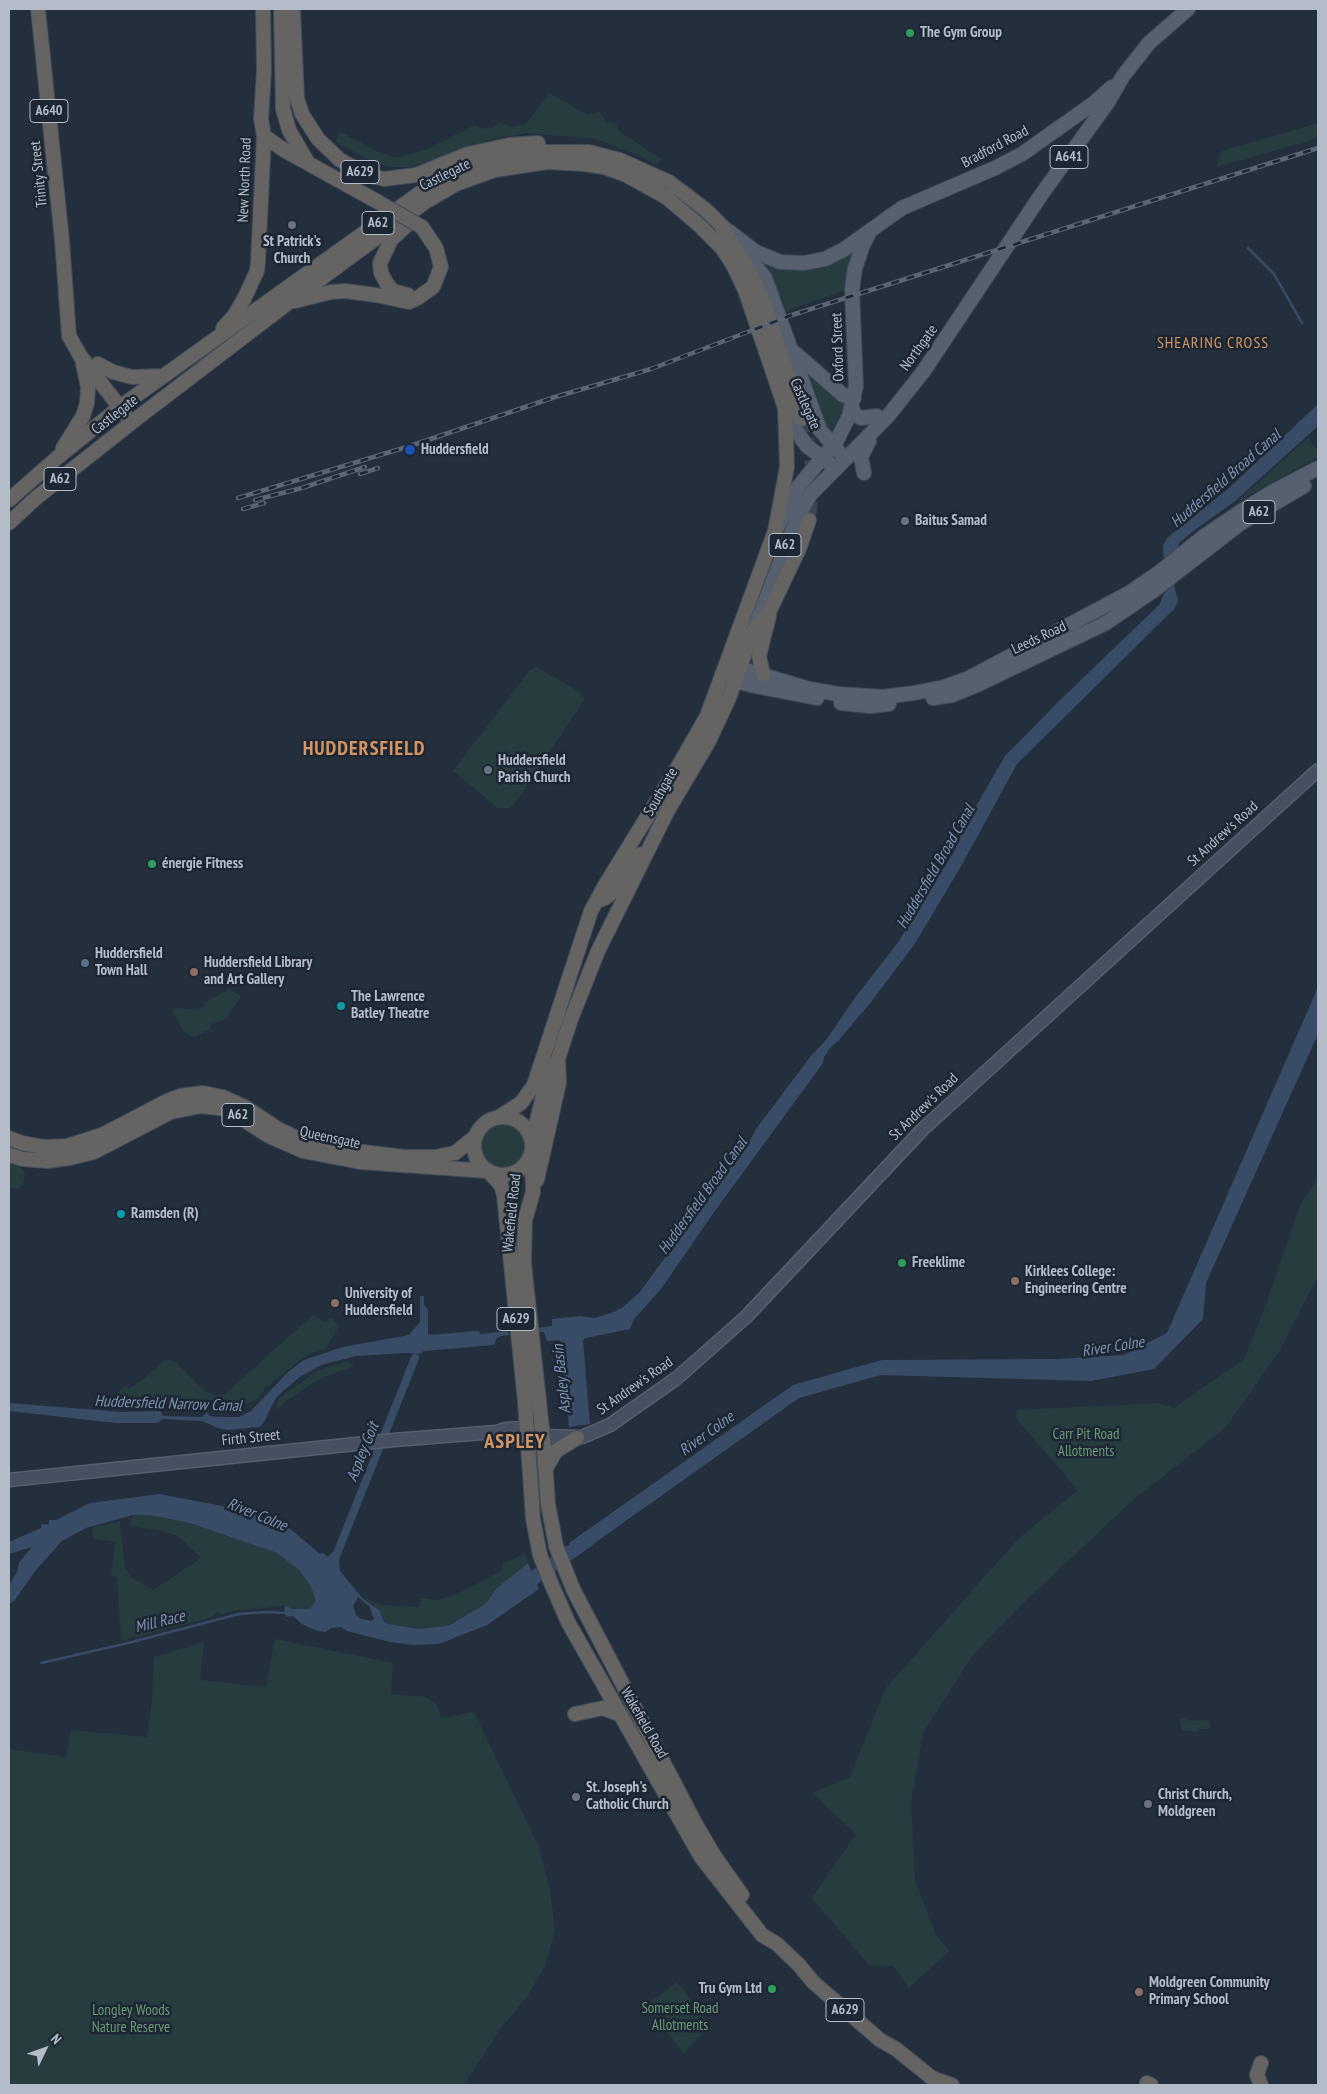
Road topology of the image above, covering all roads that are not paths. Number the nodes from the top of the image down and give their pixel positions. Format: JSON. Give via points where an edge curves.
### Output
{"nodes":[{"id":1,"x":38,"y":9,"type":"edge"},
{"id":2,"x":262,"y":9,"type":"edge"},
{"id":3,"x":281,"y":9,"type":"edge"},
{"id":4,"x":293,"y":9,"type":"edge"},
{"id":5,"x":1188,"y":9,"type":"edge"},
{"id":6,"x":1123,"y":76,"type":"junction"},
{"id":7,"x":283,"y":109,"type":"junction"},
{"id":8,"x":264,"y":136,"type":"junction"},
{"id":9,"x":589,"y":152,"type":"junction"},
{"id":10,"x":308,"y":163,"type":"junction"},
{"id":11,"x":476,"y":176,"type":"junction"},
{"id":12,"x":720,"y":224,"type":"junction"},
{"id":13,"x":871,"y":230,"type":"junction"},
{"id":14,"x":1014,"y":237,"type":"joint"},
{"id":15,"x":420,"y":298,"type":"junction"},
{"id":16,"x":288,"y":303,"type":"junction"},
{"id":17,"x":67,"y":305,"type":"junction"},
{"id":18,"x":213,"y":340,"type":"junction"},
{"id":19,"x":791,"y":348,"type":"junction"},
{"id":20,"x":81,"y":357,"type":"junction"},
{"id":21,"x":98,"y":364,"type":"junction"},
{"id":22,"x":164,"y":376,"type":"junction"},
{"id":23,"x":853,"y":403,"type":"junction"},
{"id":24,"x":785,"y":408,"type":"junction"},
{"id":25,"x":130,"y":411,"type":"junction"},
{"id":26,"x":802,"y":419,"type":"tunnel mouth"},
{"id":27,"x":876,"y":423,"type":"junction"},
{"id":28,"x":838,"y":455,"type":"junction"},
{"id":29,"x":58,"y":457,"type":"junction"},
{"id":30,"x":822,"y":458,"type":"junction"},
{"id":31,"x":1318,"y":468,"type":"edge"},
{"id":32,"x":864,"y":473,"type":"dead end"},
{"id":33,"x":1318,"y":479,"type":"edge"},
{"id":34,"x":9,"y":500,"type":"edge"},
{"id":35,"x":810,"y":520,"type":"tunnel mouth"},
{"id":36,"x":9,"y":523,"type":"edge"},
{"id":37,"x":775,"y":531,"type":"junction"},
{"id":38,"x":1203,"y":544,"type":"junction"},
{"id":39,"x":1162,"y":577,"type":"junction"},
{"id":40,"x":770,"y":610,"type":"junction"},
{"id":41,"x":752,"y":633,"type":"junction"},
{"id":42,"x":722,"y":674,"type":"junction"},
{"id":43,"x":737,"y":674,"type":"junction"},
{"id":44,"x":763,"y":674,"type":"junction"},
{"id":45,"x":1318,"y":770,"type":"edge"},
{"id":46,"x":647,"y":851,"type":"junction"},
{"id":47,"x":601,"y":897,"type":"junction"},
{"id":48,"x":613,"y":920,"type":"junction"},
{"id":49,"x":558,"y":1059,"type":"junction"},
{"id":50,"x":499,"y":1117,"type":"junction"},
{"id":51,"x":475,"y":1137,"type":"junction"},
{"id":52,"x":9,"y":1138,"type":"edge"},
{"id":53,"x":532,"y":1146,"type":"junction"},
{"id":54,"x":9,"y":1155,"type":"edge"},
{"id":55,"x":488,"y":1172,"type":"junction"},
{"id":56,"x":533,"y":1192,"type":"junction"},
{"id":57,"x":527,"y":1433,"type":"junction"},
{"id":58,"x":543,"y":1436,"type":"junction"},
{"id":59,"x":577,"y":1438,"type":"junction"},
{"id":60,"x":546,"y":1469,"type":"junction"},
{"id":61,"x":9,"y":1480,"type":"edge"},
{"id":62,"x":587,"y":1616,"type":"junction"},
{"id":63,"x":602,"y":1683,"type":"junction"},
{"id":64,"x":575,"y":1714,"type":"dead end"},
{"id":65,"x":621,"y":1715,"type":"junction"},
{"id":66,"x":775,"y":1943,"type":"junction"},
{"id":67,"x":1260,"y":2063,"type":"dead end"},
{"id":68,"x":936,"y":2082,"type":"edge"},
{"id":69,"x":952,"y":2085,"type":"edge"},
{"id":70,"x":1261,"y":2085,"type":"edge"}],
"edges":[{"from":1,"to":17,"type":"highway","name":"Trinity Street","number":"A640"},
{"from":2,"to":8,"type":"highway","name":"New North Road","via":[[264,79],[261,119]]},
{"from":3,"to":7,"type":"highway"},
{"from":4,"to":9,"type":"highway","number":"A629","via":[[297,98],[302,114],[318,139],[340,160],[367,175],[384,178],[416,175],[468,154],[509,145],[562,143]]},
{"from":5,"to":6,"type":"main road","name":"Bradford Road","number":"A641","via":[[1149,42]]},
{"from":6,"to":13,"type":"main road","name":"Bradford Road","number":"A641","via":[[1094,103],[1022,154],[908,205]]},
{"from":6,"to":14,"type":"main road","name":"Bradford Road","number":"A641"},
{"from":7,"to":8,"type":"highway","via":[[279,130],[274,135]]},
{"from":7,"to":10,"type":"highway","via":[[289,130]]},
{"from":8,"to":10,"type":"highway","number":"A629"},
{"from":8,"to":18,"type":"highway","name":"New North Road","via":[[257,271],[234,316]]},
{"from":9,"to":12,"type":"highway","name":"Castlegate","number":"A62","via":[[620,160],[670,182]]},
{"from":9,"to":18,"type":"highway","name":"Castlegate","number":"A62","via":[[527,152],[458,171],[427,188]]},
{"from":10,"to":15,"type":"highway","number":"A629","bridge":true,"via":[[422,227],[436,248],[441,268],[433,287]]},
{"from":11,"to":15,"type":"highway","via":[[401,230],[383,253],[380,262],[387,284],[400,294]]},
{"from":11,"to":16,"type":"highway","name":"Castlegate","number":"A62","via":[[424,202]]},
{"from":11,"to":24,"type":"highway","name":"Castlegate","number":"A62","via":[[515,165],[547,162],[584,164],[626,175],[666,196],[722,248],[733,265],[755,316]]},
{"from":12,"to":13,"type":"main road","number":"A641","via":[[756,252],[786,263],[825,259]]},
{"from":12,"to":19,"type":"main road","name":"Castlegate","number":"A62","via":[[765,278]]},
{"from":12,"to":26,"type":"highway","name":"Castlegate","number":"A62","via":[[752,276],[763,301]]},
{"from":13,"to":23,"type":"main road","name":"Oxford Street","via":[[860,253],[852,290],[856,386]]},
{"from":14,"to":27,"type":"main road","name":"Northgate","number":"A641","via":[[913,384]]},
{"from":15,"to":16,"type":"highway","via":[[409,302],[345,291]]},
{"from":16,"to":25,"type":"highway","name":"Castlegate","number":"A62","via":[[204,367],[174,380]]},
{"from":17,"to":20,"type":"highway","name":"Trinity Street","number":"A640","via":[[68,336]]},
{"from":17,"to":21,"type":"highway","name":"Trinity Street","number":"A640","via":[[75,331]]},
{"from":18,"to":22,"type":"highway","name":"Castlegate","number":"A62"},
{"from":19,"to":23,"type":"main road"},
{"from":19,"to":28,"type":"main road","name":"Castlegate","number":"A62","via":[[820,430]]},
{"from":20,"to":25,"type":"highway","name":"Trinity Street","number":"A640"},
{"from":20,"to":29,"type":"highway","via":[[88,387],[87,403],[83,416]]},
{"from":21,"to":22,"type":"highway","via":[[122,375]]},
{"from":21,"to":25,"type":"highway","name":"Trinity Street","number":"A640"},
{"from":22,"to":25,"type":"highway","name":"Castlegate","number":"A62"},
{"from":23,"to":27,"type":"main road","via":[[854,414]]},
{"from":23,"to":28,"type":"main road","name":"Oxford Street"},
{"from":24,"to":30,"type":"main road","name":"Castlegate","number":"A62","via":[[800,437]]},
{"from":24,"to":37,"type":"highway","name":"Southgate","number":"A62","via":[[787,467]]},
{"from":25,"to":29,"type":"highway","name":"Castlegate","number":"A62"},
{"from":25,"to":36,"type":"highway","name":"Castlegate","number":"A62"},
{"from":27,"to":28,"type":"main road","name":"Northgate","number":"A641"},
{"from":27,"to":32,"type":"main road","via":[[861,457]]},
{"from":28,"to":30,"type":"main road","name":"Castlegate","number":"A62"},
{"from":28,"to":41,"type":"main road","name":"Southgate","number":"A62","via":[[798,516]]},
{"from":29,"to":34,"type":"highway","name":"Castlegate","number":"A62"},
{"from":30,"to":37,"type":"main road","name":"Southgate","number":"A62","via":[[798,487]]},
{"from":31,"to":38,"type":"main road","name":"Leeds Road","number":"A62","via":[[1272,492]]},
{"from":33,"to":38,"type":"main road","name":"Leeds Road","number":"A62"},
{"from":35,"to":40,"type":"highway","number":"A62"},
{"from":37,"to":42,"type":"highway","name":"Southgate","number":"A62"},
{"from":38,"to":39,"type":"main road","name":"Leeds Road","number":"A62"},
{"from":39,"to":43,"type":"main road","name":"Leeds Road","number":"A62","via":[[1111,620],[1089,633],[952,694],[910,703],[870,706],[797,695]]},
{"from":39,"to":44,"type":"main road","name":"Leeds Road","number":"A62","via":[[1148,580],[1071,624],[968,678],[944,687],[883,697],[838,694],[809,689]]},
{"from":40,"to":41,"type":"highway","number":"A62"},
{"from":40,"to":44,"type":"highway","number":"A62","via":[[759,656]]},
{"from":41,"to":43,"type":"highway","name":"Southgate","number":"A62"},
{"from":42,"to":43,"type":"main road"},
{"from":42,"to":47,"type":"highway","name":"Southgate","number":"A62","via":[[693,740]]},
{"from":43,"to":44,"type":"main road","name":"Leeds Road"},
{"from":43,"to":46,"type":"highway","name":"Southgate","number":"A62","via":[[709,741]]},
{"from":45,"to":59,"type":"main road","name":"St Andrew's Road","via":[[923,1129],[741,1322],[677,1378],[610,1424]]},
{"from":46,"to":47,"type":"highway","via":[[633,858],[615,890]]},
{"from":46,"to":48,"type":"highway","name":"Southgate","number":"A62"},
{"from":47,"to":48,"type":"highway"},
{"from":47,"to":50,"type":"highway","name":"Southgate","number":"A62","via":[[587,922],[534,1085],[521,1103]]},
{"from":48,"to":49,"type":"highway","name":"Southgate","number":"A62","via":[[571,1019]]},
{"from":49,"to":53,"type":"highway","name":"Southgate","number":"A62","via":[[548,1076]]},
{"from":49,"to":56,"type":"highway","number":"A62","via":[[559,1083]]},
{"from":50,"to":51,"type":"highway","via":[[484,1124]]},
{"from":50,"to":53,"type":"highway","via":[[512,1118],[522,1124],[530,1134]]},
{"from":51,"to":52,"type":"highway","name":"Queensgate","number":"A62","via":[[455,1153],[435,1157],[347,1150],[297,1138],[223,1096],[203,1093],[173,1098],[98,1137],[67,1146],[44,1147]]},
{"from":51,"to":55,"type":"highway","via":[[475,1156]]},
{"from":53,"to":55,"type":"highway","via":[[526,1164],[516,1172],[503,1176]]},
{"from":53,"to":56,"type":"highway","name":"Wakefield Road","number":"A629"},
{"from":54,"to":55,"type":"highway","name":"Queensgate","number":"A62","via":[[40,1161],[94,1152],[171,1112],[201,1106],[227,1109],[276,1140],[303,1150],[360,1162]]},
{"from":55,"to":57,"type":"highway","name":"Wakefield Road","number":"A629","via":[[501,1185],[504,1195]]},
{"from":56,"to":58,"type":"highway","name":"Wakefield Road","number":"A629","via":[[525,1220],[523,1254]]},
{"from":57,"to":58,"type":"main road","name":"Firth Street"},
{"from":57,"to":61,"type":"main road","name":"Firth Street","via":[[513,1438],[496,1432],[383,1441]]},
{"from":57,"to":63,"type":"highway","name":"Wakefield Road","number":"A629","via":[[533,1519],[540,1555],[576,1637]]},
{"from":58,"to":59,"type":"main road","name":"St Andrew's Road"},
{"from":58,"to":60,"type":"highway","name":"Wakefield Road","number":"A629"},
{"from":59,"to":60,"type":"highway","via":[[556,1451]]},
{"from":60,"to":62,"type":"highway","name":"Wakefield Road","number":"A629","via":[[556,1546]]},
{"from":62,"to":63,"type":"highway","via":[[587,1631],[605,1666]]},
{"from":62,"to":66,"type":"highway","name":"Wakefield Road","number":"A629","via":[[712,1853],[770,1930]]},
{"from":63,"to":65,"type":"highway","name":"Wakefield Road","number":"A629"},
{"from":64,"to":65,"type":"highway","via":[[603,1708]]},
{"from":65,"to":66,"type":"highway","name":"Wakefield Road","number":"A629","via":[[701,1857],[762,1936]]},
{"from":66,"to":68,"type":"highway","name":"Wakefield Road","number":"A629","via":[[877,2026],[896,2049]]},
{"from":67,"to":70,"type":"highway","via":[[1257,2075]]},
{"from":68,"to":69,"type":"highway","name":"Wakefield Road","number":"A629"}]}
